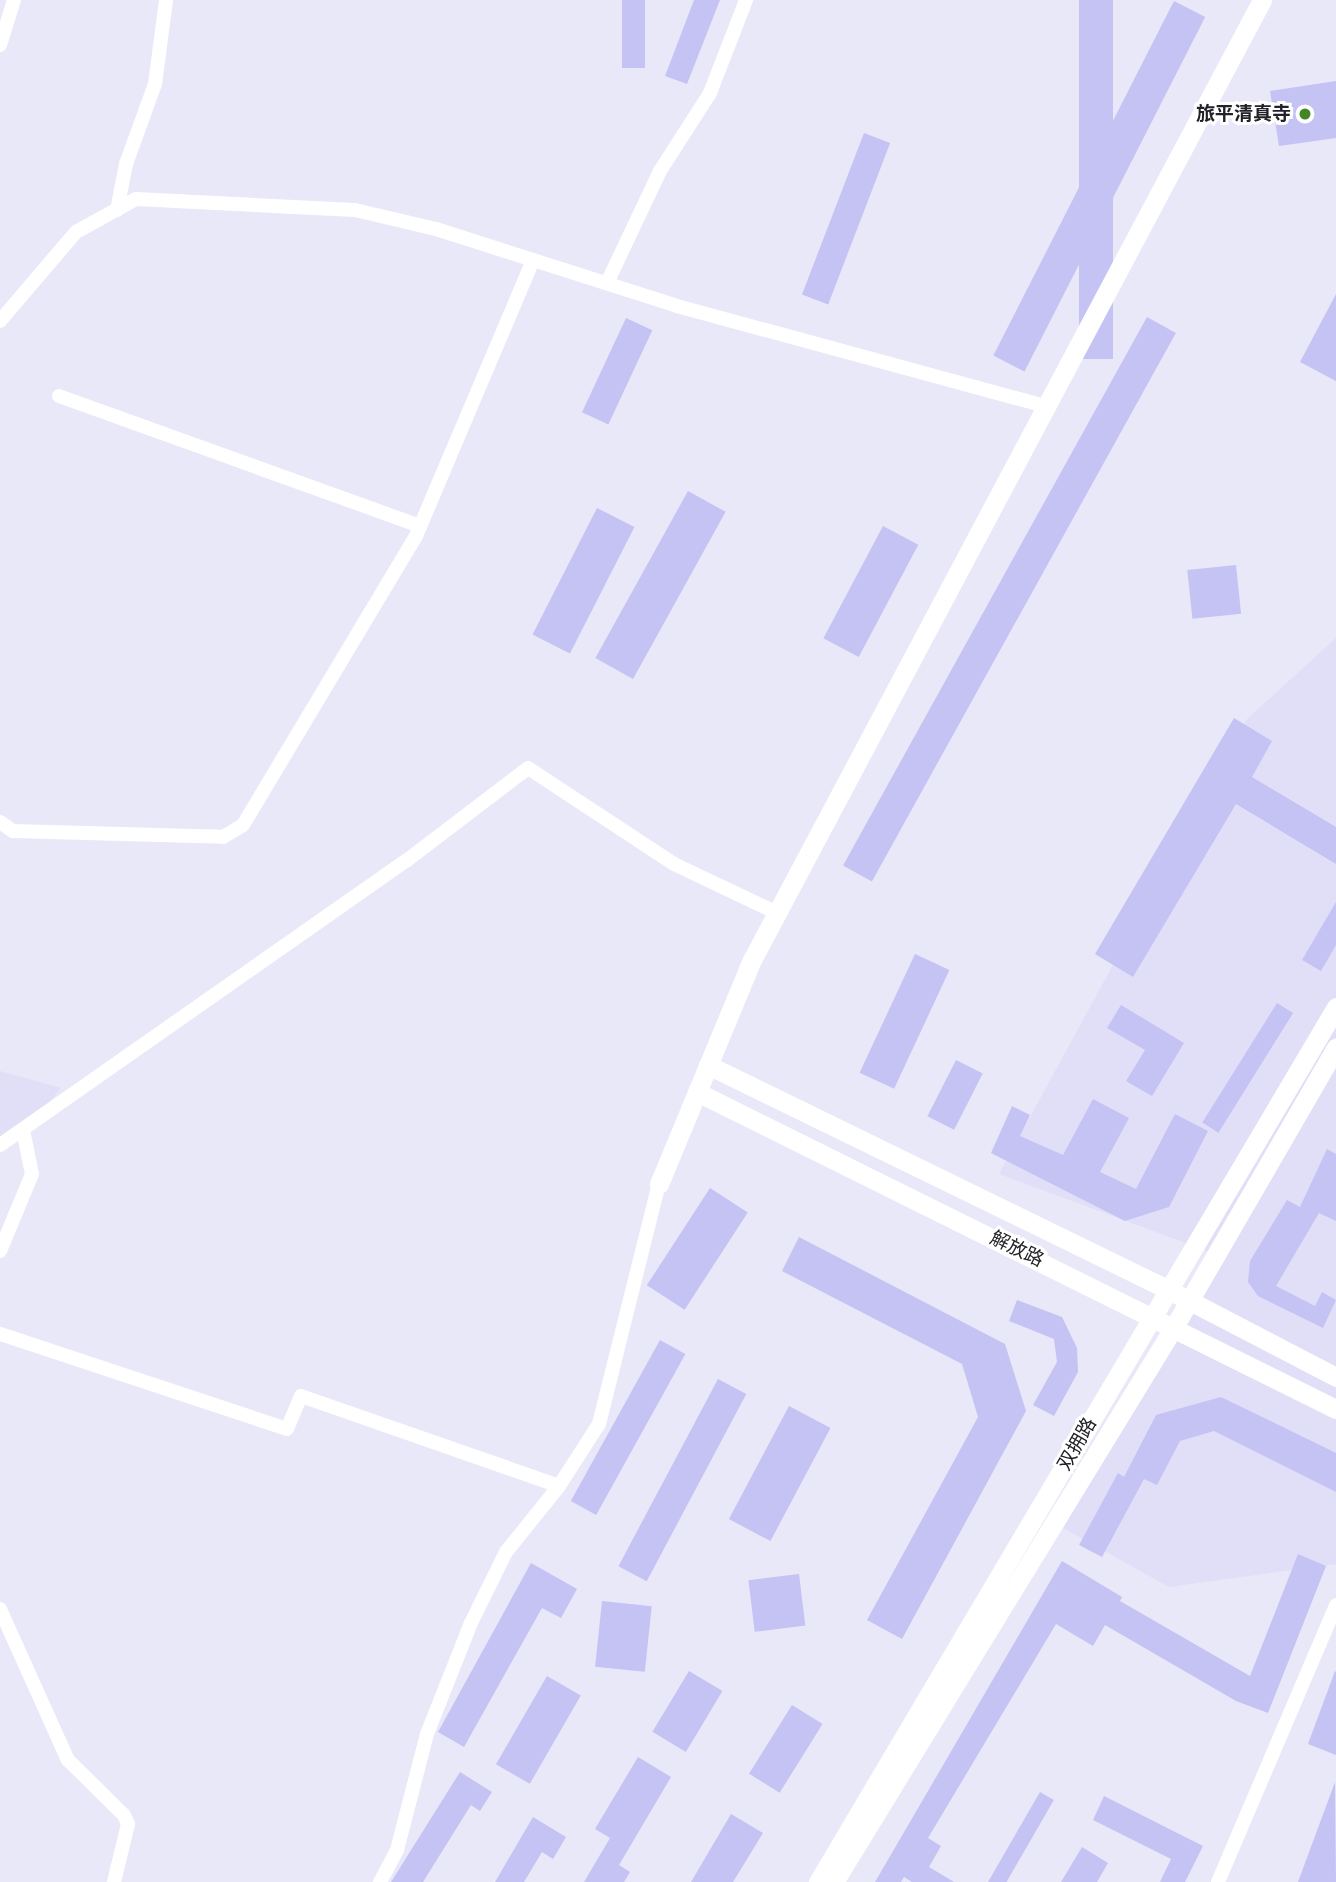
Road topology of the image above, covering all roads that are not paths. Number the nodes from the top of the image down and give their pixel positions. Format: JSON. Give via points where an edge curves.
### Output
{"nodes":[{"id":1,"x":14,"y":0,"type":"edge"},
{"id":2,"x":166,"y":0,"type":"edge"},
{"id":3,"x":746,"y":0,"type":"edge"},
{"id":4,"x":1262,"y":0,"type":"edge"},
{"id":5,"x":0,"y":45,"type":"edge"},
{"id":6,"x":117,"y":210,"type":"junction"},
{"id":7,"x":533,"y":260,"type":"junction"},
{"id":8,"x":607,"y":283,"type":"junction"},
{"id":9,"x":1,"y":315,"type":"edge"},
{"id":10,"x":59,"y":396,"type":"dead end"},
{"id":11,"x":1045,"y":406,"type":"junction"},
{"id":12,"x":421,"y":526,"type":"junction"},
{"id":13,"x":0,"y":822,"type":"edge"},
{"id":14,"x":777,"y":913,"type":"junction"},
{"id":15,"x":1336,"y":1007,"type":"edge"},
{"id":16,"x":1336,"y":1048,"type":"edge"},
{"id":17,"x":708,"y":1065,"type":"junction"},
{"id":18,"x":697,"y":1092,"type":"junction"},
{"id":19,"x":23,"y":1130,"type":"junction"},
{"id":20,"x":0,"y":1145,"type":"edge"},
{"id":21,"x":659,"y":1184,"type":"joint"},
{"id":22,"x":0,"y":1251,"type":"edge"},
{"id":23,"x":1167,"y":1289,"type":"junction"},
{"id":24,"x":1189,"y":1300,"type":"junction"},
{"id":25,"x":1152,"y":1315,"type":"junction"},
{"id":26,"x":1174,"y":1327,"type":"junction"},
{"id":27,"x":0,"y":1334,"type":"edge"},
{"id":28,"x":1336,"y":1377,"type":"edge"},
{"id":29,"x":1336,"y":1409,"type":"edge"},
{"id":30,"x":559,"y":1486,"type":"junction"},
{"id":31,"x":1336,"y":1605,"type":"edge"},
{"id":32,"x":0,"y":1609,"type":"edge"},
{"id":33,"x":114,"y":1882,"type":"edge"},
{"id":34,"x":380,"y":1882,"type":"edge"},
{"id":35,"x":818,"y":1882,"type":"edge"},
{"id":36,"x":834,"y":1882,"type":"edge"},
{"id":37,"x":1218,"y":1882,"type":"edge"}],
"edges":[{"from":1,"to":5,"type":"street"},
{"from":2,"to":6,"type":"street","via":[[155,84],[126,164]]},
{"from":3,"to":8,"type":"street","via":[[710,93],[660,171]]},
{"from":4,"to":11,"type":"main road"},
{"from":6,"to":7,"type":"street","via":[[136,199],[355,210],[436,229]]},
{"from":6,"to":9,"type":"street","via":[[76,232]]},
{"from":7,"to":8,"type":"street"},
{"from":7,"to":12,"type":"street"},
{"from":8,"to":11,"type":"street"},
{"from":10,"to":12,"type":"street"},
{"from":11,"to":14,"type":"main road"},
{"from":12,"to":13,"type":"street","via":[[243,825],[223,837],[13,831]]},
{"from":14,"to":17,"type":"main road"},
{"from":14,"to":19,"type":"street","via":[[674,863],[528,768],[406,861]]},
{"from":15,"to":23,"type":"main road","name":"双拥路"},
{"from":16,"to":24,"type":"main road","name":"双拥路"},
{"from":17,"to":18,"type":"main road"},
{"from":17,"to":23,"type":"main road","name":"解放路"},
{"from":18,"to":21,"type":"main road"},
{"from":18,"to":25,"type":"main road","name":"解放路"},
{"from":19,"to":20,"type":"street"},
{"from":19,"to":22,"type":"street","via":[[32,1174]]},
{"from":21,"to":30,"type":"street","via":[[599,1424]]},
{"from":23,"to":24,"type":"main road","name":"解放路"},
{"from":23,"to":25,"type":"main road","name":"双拥路"},
{"from":24,"to":26,"type":"main road","name":"双拥路"},
{"from":24,"to":28,"type":"main road","name":"解放路"},
{"from":25,"to":26,"type":"main road","name":"解放路"},
{"from":25,"to":35,"type":"main road","name":"双拥路"},
{"from":26,"to":29,"type":"main road","name":"解放路"},
{"from":26,"to":36,"type":"main road","name":"双拥路"},
{"from":27,"to":30,"type":"street","via":[[287,1429],[301,1396]]},
{"from":30,"to":34,"type":"street","via":[[506,1552],[471,1623],[427,1734],[397,1850]]},
{"from":31,"to":37,"type":"street"},
{"from":32,"to":33,"type":"street","via":[[68,1760],[128,1824]]}]}
